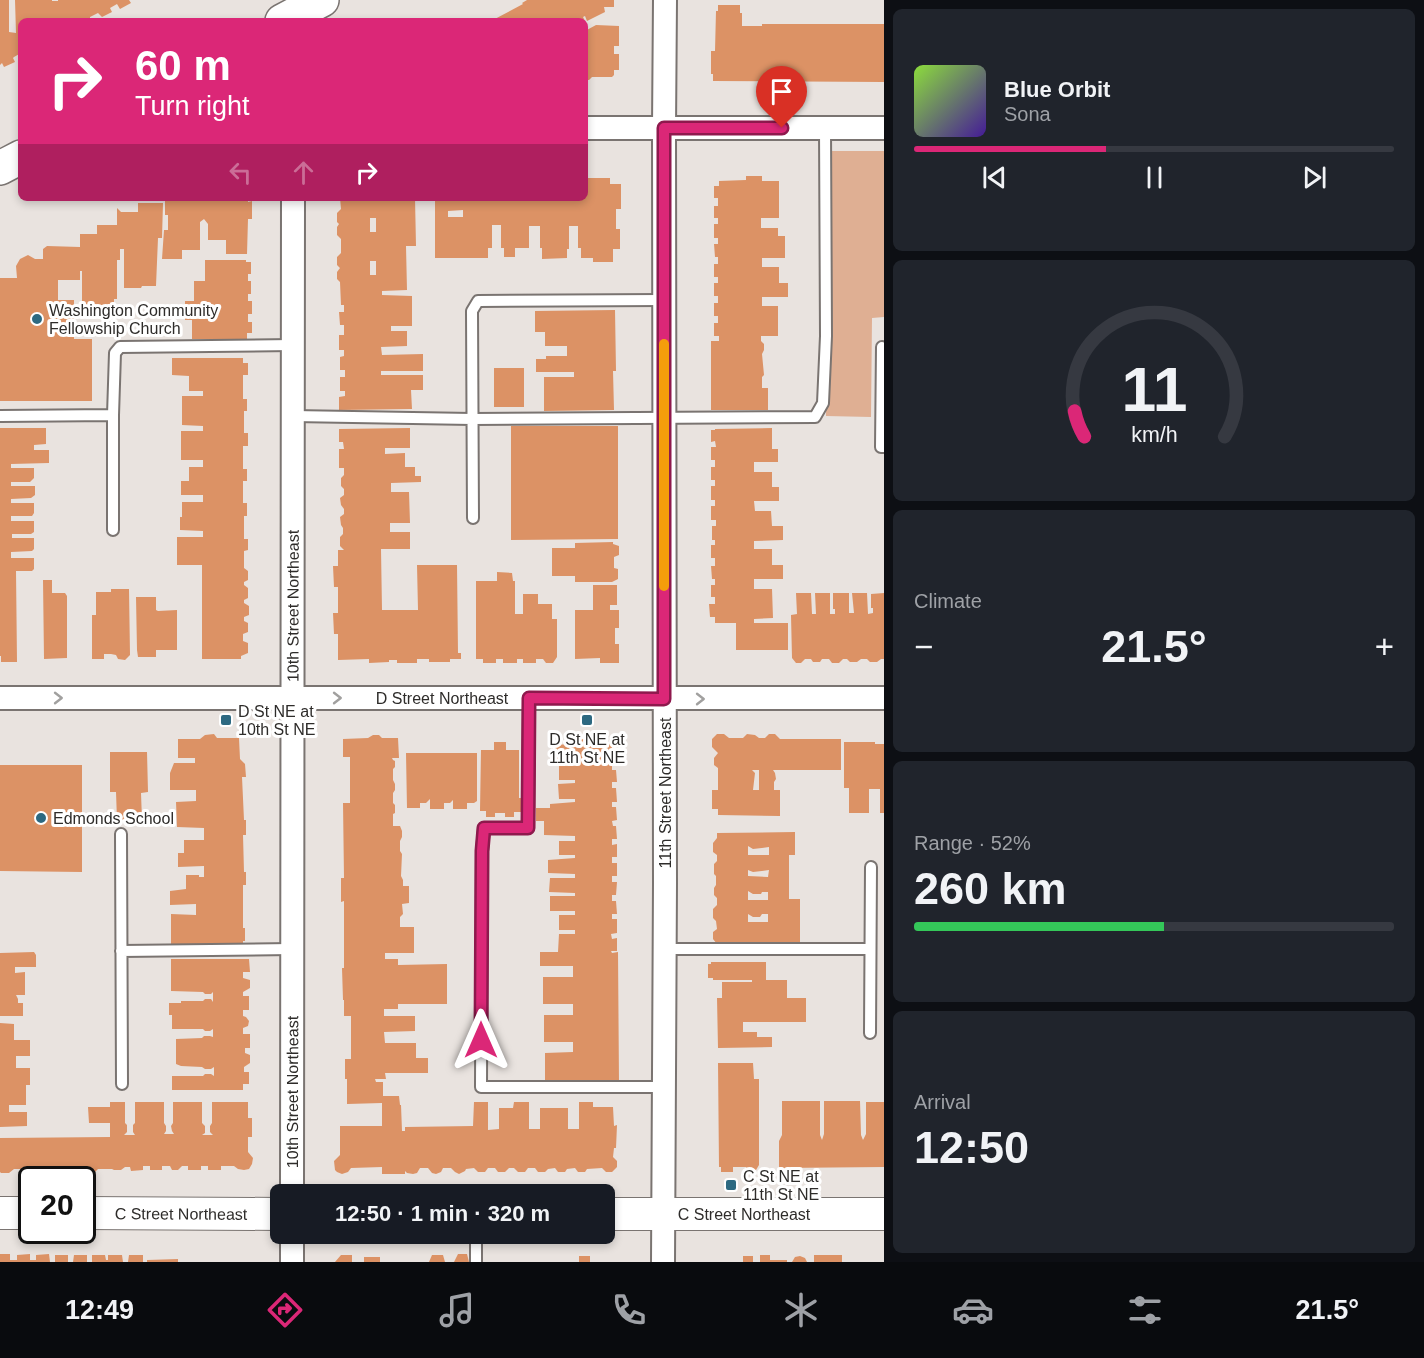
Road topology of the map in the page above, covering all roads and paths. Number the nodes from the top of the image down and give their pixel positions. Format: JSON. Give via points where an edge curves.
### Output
{"nodes":[{"id":1,"x":322,"y":0,"type":"edge"},
{"id":2,"x":665,"y":0,"type":"edge"},
{"id":3,"x":291,"y":14,"type":"edge"},
{"id":4,"x":588,"y":128,"type":"edge"},
{"id":5,"x":664,"y":128,"type":"junction"},
{"id":6,"x":825,"y":128,"type":"junction"},
{"id":7,"x":884,"y":128,"type":"edge"},
{"id":8,"x":18,"y":159,"type":"edge"},
{"id":9,"x":0,"y":168,"type":"edge"},
{"id":10,"x":293,"y":201,"type":"edge"},
{"id":11,"x":664,"y":300,"type":"junction"},
{"id":12,"x":293,"y":345,"type":"junction"},
{"id":13,"x":882,"y":347,"type":"dead end"},
{"id":14,"x":113,"y":415,"type":"junction"},
{"id":15,"x":0,"y":416,"type":"edge"},
{"id":16,"x":293,"y":416,"type":"junction"},
{"id":17,"x":664,"y":418,"type":"junction"},
{"id":18,"x":472,"y":419,"type":"junction"},
{"id":19,"x":884,"y":447,"type":"edge"},
{"id":20,"x":473,"y":518,"type":"dead end"},
{"id":21,"x":113,"y":530,"type":"dead end"},
{"id":22,"x":0,"y":698,"type":"edge"},
{"id":23,"x":292,"y":698,"type":"junction"},
{"id":24,"x":529,"y":698,"type":"junction"},
{"id":25,"x":884,"y":698,"type":"edge"},
{"id":26,"x":664,"y":699,"type":"junction"},
{"id":27,"x":121,"y":834,"type":"dead end"},
{"id":28,"x":871,"y":867,"type":"dead end"},
{"id":29,"x":292,"y":949,"type":"junction"},
{"id":30,"x":664,"y":949,"type":"junction"},
{"id":31,"x":870,"y":949,"type":"junction"},
{"id":32,"x":121,"y":951,"type":"junction"},
{"id":33,"x":870,"y":1033,"type":"dead end"},
{"id":34,"x":122,"y":1084,"type":"dead end"},
{"id":35,"x":664,"y":1087,"type":"junction"},
{"id":36,"x":292,"y":1184,"type":"edge"},
{"id":37,"x":0,"y":1213,"type":"edge"},
{"id":38,"x":18,"y":1213,"type":"edge"},
{"id":39,"x":96,"y":1213,"type":"edge"},
{"id":40,"x":270,"y":1214,"type":"edge"},
{"id":41,"x":615,"y":1214,"type":"edge"},
{"id":42,"x":884,"y":1214,"type":"edge"},
{"id":43,"x":663,"y":1215,"type":"junction"},
{"id":44,"x":292,"y":1244,"type":"edge"},
{"id":45,"x":476,"y":1244,"type":"edge"},
{"id":46,"x":292,"y":1262,"type":"edge"},
{"id":47,"x":476,"y":1262,"type":"edge"},
{"id":48,"x":663,"y":1262,"type":"edge"}],
"edges":[{"from":1,"to":3,"type":"main road"},
{"from":2,"to":5,"type":"street","name":"11th Street Northeast"},
{"from":4,"to":5,"type":"street"},
{"from":5,"to":6,"type":"street"},
{"from":5,"to":11,"type":"street","name":"11th Street Northeast"},
{"from":6,"to":7,"type":"street"},
{"from":6,"to":17,"type":"lane","via":[[824,404],[815,417]]},
{"from":8,"to":9,"type":"main road"},
{"from":10,"to":12,"type":"street","name":"10th Street Northeast"},
{"from":11,"to":17,"type":"street","name":"11th Street Northeast"},
{"from":11,"to":18,"type":"lane","via":[[478,301],[471,311]]},
{"from":12,"to":14,"type":"lane","via":[[120,348],[115,353]]},
{"from":12,"to":16,"type":"street","name":"10th Street Northeast"},
{"from":13,"to":19,"type":"lane","via":[[880,447]]},
{"from":14,"to":15,"type":"lane"},
{"from":14,"to":21,"type":"lane"},
{"from":16,"to":18,"type":"lane"},
{"from":16,"to":23,"type":"street","name":"10th Street Northeast"},
{"from":17,"to":18,"type":"lane"},
{"from":17,"to":26,"type":"street","name":"11th Street Northeast"},
{"from":18,"to":20,"type":"lane"},
{"from":22,"to":23,"type":"street","name":"D Street Northeast","one_way":true},
{"from":23,"to":24,"type":"street","name":"D Street Northeast","one_way":true},
{"from":23,"to":29,"type":"street","name":"10th Street Northeast"},
{"from":24,"to":26,"type":"street","name":"D Street Northeast"},
{"from":24,"to":35,"type":"lane","via":[[528,828],[484,828],[481,1088]]},
{"from":26,"to":25,"type":"street","name":"D Street Northeast","one_way":true},
{"from":26,"to":30,"type":"street","name":"11th Street Northeast"},
{"from":27,"to":32,"type":"lane"},
{"from":28,"to":31,"type":"lane"},
{"from":29,"to":32,"type":"lane"},
{"from":29,"to":36,"type":"street","name":"10th Street Northeast"},
{"from":30,"to":31,"type":"lane"},
{"from":30,"to":35,"type":"street","name":"11th Street Northeast"},
{"from":31,"to":33,"type":"lane"},
{"from":32,"to":34,"type":"lane"},
{"from":35,"to":43,"type":"street","name":"11th Street Northeast"},
{"from":37,"to":38,"type":"main road"},
{"from":39,"to":40,"type":"main road","name":"C Street Northeast"},
{"from":41,"to":43,"type":"main road","name":"C Street Northeast"},
{"from":42,"to":43,"type":"main road","name":"C Street Northeast"},
{"from":43,"to":48,"type":"street","name":"11th Street Northeast"},
{"from":44,"to":46,"type":"street"},
{"from":45,"to":47,"type":"lane"}]}
